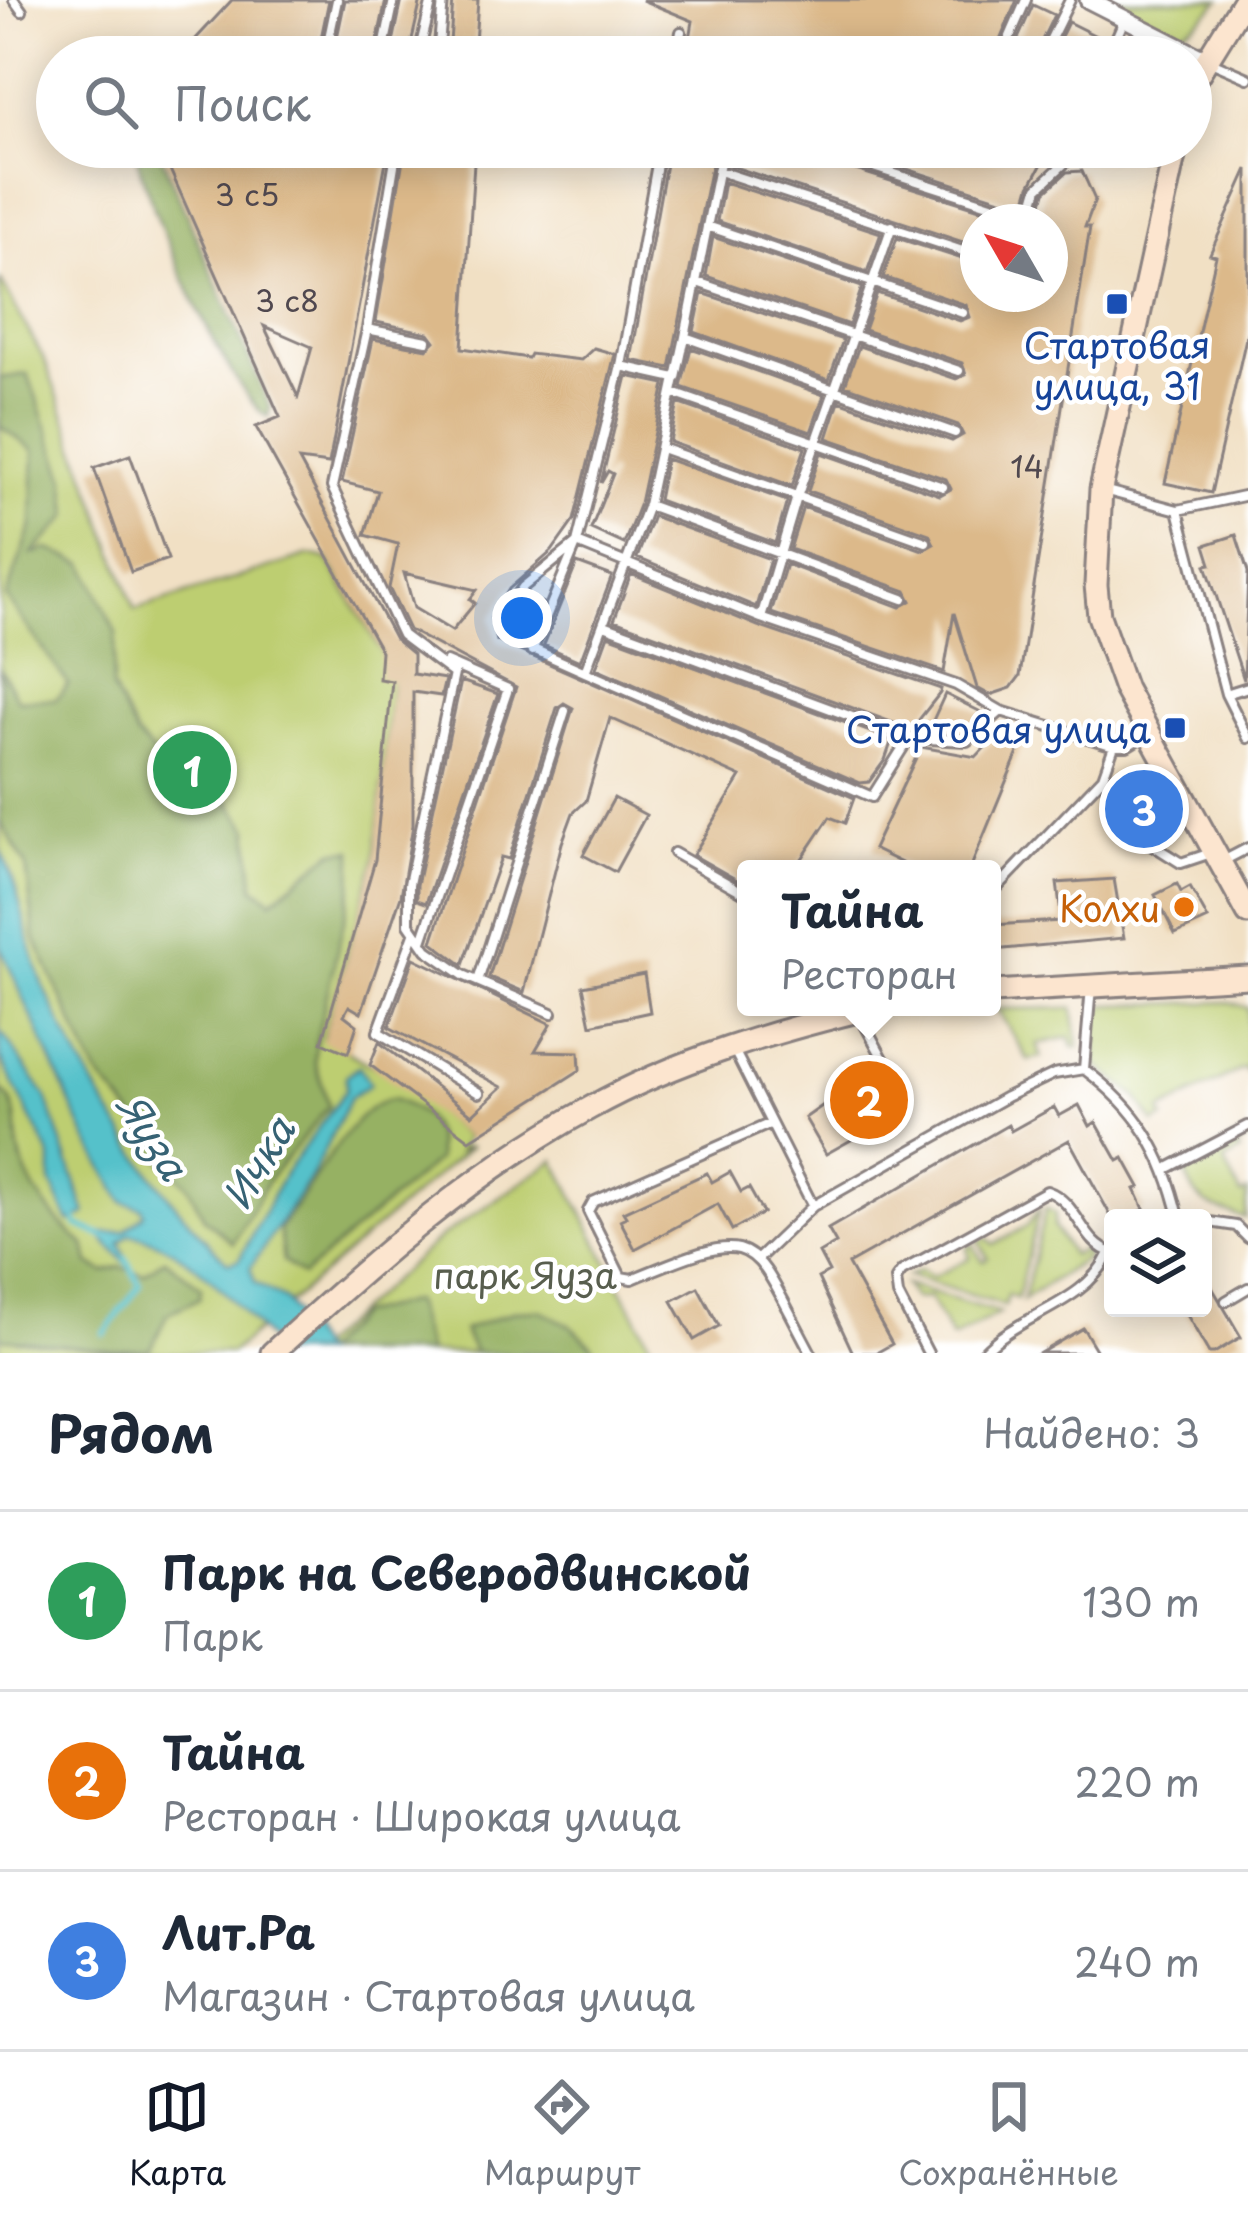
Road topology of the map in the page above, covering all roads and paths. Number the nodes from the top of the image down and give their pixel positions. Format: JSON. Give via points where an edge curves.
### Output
{"nodes":[{"id":1,"x":14,"y":0,"type":"edge"},
{"id":2,"x":337,"y":0,"type":"edge"},
{"id":3,"x":394,"y":0,"type":"edge"},
{"id":4,"x":432,"y":0,"type":"edge"},
{"id":5,"x":443,"y":0,"type":"edge"},
{"id":6,"x":1026,"y":0,"type":"edge"},
{"id":7,"x":1070,"y":0,"type":"edge"},
{"id":8,"x":1088,"y":0,"type":"edge"},
{"id":9,"x":1244,"y":0,"type":"edge"},
{"id":10,"x":22,"y":11,"type":"dead end"},
{"id":11,"x":1124,"y":19,"type":"junction"},
{"id":12,"x":681,"y":32,"type":"dead end"},
{"id":13,"x":329,"y":36,"type":"edge"},
{"id":14,"x":386,"y":36,"type":"edge"},
{"id":15,"x":423,"y":36,"type":"edge"},
{"id":16,"x":440,"y":36,"type":"edge"},
{"id":17,"x":680,"y":36,"type":"edge"},
{"id":18,"x":1010,"y":36,"type":"edge"},
{"id":19,"x":1052,"y":36,"type":"edge"},
{"id":20,"x":1117,"y":36,"type":"edge"},
{"id":21,"x":1158,"y":36,"type":"edge"},
{"id":22,"x":1212,"y":47,"type":"edge"},
{"id":23,"x":1212,"y":62,"type":"edge"},
{"id":24,"x":1248,"y":78,"type":"edge"},
{"id":25,"x":394,"y":168,"type":"edge"},
{"id":26,"x":656,"y":168,"type":"edge"},
{"id":27,"x":720,"y":168,"type":"edge"},
{"id":28,"x":876,"y":168,"type":"edge"},
{"id":29,"x":1055,"y":168,"type":"edge"},
{"id":30,"x":1171,"y":168,"type":"edge"},
{"id":31,"x":719,"y":171,"type":"junction"},
{"id":32,"x":989,"y":204,"type":"edge"},
{"id":33,"x":1033,"y":204,"type":"edge"},
{"id":34,"x":706,"y":226,"type":"junction"},
{"id":35,"x":892,"y":226,"type":"junction"},
{"id":36,"x":960,"y":250,"type":"edge"},
{"id":37,"x":697,"y":282,"type":"junction"},
{"id":38,"x":872,"y":284,"type":"junction"},
{"id":39,"x":962,"y":313,"type":"dead end"},
{"id":40,"x":368,"y":329,"type":"junction"},
{"id":41,"x":685,"y":337,"type":"junction"},
{"id":42,"x":853,"y":337,"type":"junction"},
{"id":43,"x":427,"y":341,"type":"dead end"},
{"id":44,"x":621,"y":366,"type":"junction"},
{"id":45,"x":959,"y":371,"type":"dead end"},
{"id":46,"x":675,"y":378,"type":"junction"},
{"id":47,"x":837,"y":391,"type":"junction"},
{"id":48,"x":673,"y":393,"type":"junction"},
{"id":49,"x":956,"y":433,"type":"dead end"},
{"id":50,"x":817,"y":443,"type":"junction"},
{"id":51,"x":661,"y":448,"type":"junction"},
{"id":52,"x":943,"y":488,"type":"dead end"},
{"id":53,"x":1101,"y":489,"type":"junction"},
{"id":54,"x":1248,"y":495,"type":"edge"},
{"id":55,"x":797,"y":497,"type":"junction"},
{"id":56,"x":648,"y":505,"type":"junction"},
{"id":57,"x":1178,"y":510,"type":"junction"},
{"id":58,"x":926,"y":542,"type":"dead end"},
{"id":59,"x":577,"y":543,"type":"junction"},
{"id":60,"x":777,"y":556,"type":"junction"},
{"id":61,"x":625,"y":567,"type":"junction"},
{"id":62,"x":903,"y":599,"type":"dead end"},
{"id":63,"x":761,"y":618,"type":"junction"},
{"id":64,"x":604,"y":625,"type":"junction"},
{"id":65,"x":532,"y":651,"type":"junction"},
{"id":66,"x":442,"y":660,"type":"junction"},
{"id":67,"x":585,"y":672,"type":"junction"},
{"id":68,"x":1248,"y":687,"type":"edge"},
{"id":69,"x":1226,"y":694,"type":"junction"},
{"id":70,"x":565,"y":711,"type":"dead end"},
{"id":71,"x":1001,"y":711,"type":"junction"},
{"id":72,"x":1148,"y":733,"type":"junction"},
{"id":73,"x":909,"y":738,"type":"junction"},
{"id":74,"x":1248,"y":738,"type":"edge"},
{"id":75,"x":1114,"y":746,"type":"junction"},
{"id":76,"x":1103,"y":777,"type":"junction"},
{"id":77,"x":1248,"y":848,"type":"edge"},
{"id":78,"x":674,"y":853,"type":"dead end"},
{"id":79,"x":1217,"y":857,"type":"junction"},
{"id":80,"x":1001,"y":884,"type":"edge"},
{"id":81,"x":737,"y":889,"type":"edge"},
{"id":82,"x":1248,"y":913,"type":"edge"},
{"id":83,"x":415,"y":932,"type":"junction"},
{"id":84,"x":422,"y":942,"type":"junction"},
{"id":85,"x":1248,"y":977,"type":"edge"},
{"id":86,"x":478,"y":982,"type":"junction"},
{"id":87,"x":1091,"y":987,"type":"junction"},
{"id":88,"x":1001,"y":992,"type":"edge"},
{"id":89,"x":552,"y":1013,"type":"dead end"},
{"id":90,"x":842,"y":1016,"type":"edge"},
{"id":91,"x":869,"y":1016,"type":"edge"},
{"id":92,"x":733,"y":1048,"type":"junction"},
{"id":93,"x":1084,"y":1069,"type":"junction"},
{"id":94,"x":892,"y":1077,"type":"dead end"},
{"id":95,"x":479,"y":1094,"type":"dead end"},
{"id":96,"x":769,"y":1124,"type":"junction"},
{"id":97,"x":1248,"y":1126,"type":"edge"},
{"id":98,"x":1168,"y":1168,"type":"junction"},
{"id":99,"x":813,"y":1205,"type":"junction"},
{"id":100,"x":1178,"y":1209,"type":"edge"},
{"id":101,"x":1212,"y":1222,"type":"edge"},
{"id":102,"x":1248,"y":1238,"type":"edge"},
{"id":103,"x":1104,"y":1250,"type":"edge"},
{"id":104,"x":760,"y":1257,"type":"junction"},
{"id":105,"x":1104,"y":1267,"type":"edge"},
{"id":106,"x":1248,"y":1288,"type":"edge"},
{"id":107,"x":1226,"y":1301,"type":"dead end"},
{"id":108,"x":272,"y":1353,"type":"edge"},
{"id":109,"x":811,"y":1353,"type":"edge"},
{"id":110,"x":928,"y":1353,"type":"edge"},
{"id":111,"x":983,"y":1353,"type":"edge"}],
"edges":[{"from":1,"to":10,"type":"lane"},
{"from":2,"to":13,"type":"lane"},
{"from":3,"to":14,"type":"lane"},
{"from":4,"to":15,"type":"lane"},
{"from":5,"to":16,"type":"lane"},
{"from":6,"to":18,"type":"lane"},
{"from":7,"to":19,"type":"lane"},
{"from":8,"to":11,"type":"street"},
{"from":9,"to":22,"type":"main road"},
{"from":11,"to":20,"type":"lane"},
{"from":11,"to":21,"type":"street"},
{"from":12,"to":17,"type":"lane"},
{"from":23,"to":24,"type":"lane"},
{"from":25,"to":40,"type":"lane"},
{"from":26,"to":44,"type":"lane"},
{"from":27,"to":31,"type":"lane"},
{"from":28,"to":32,"type":"lane"},
{"from":29,"to":33,"type":"lane"},
{"from":30,"to":53,"type":"main road"},
{"from":31,"to":34,"type":"lane"},
{"from":31,"to":35,"type":"lane"},
{"from":34,"to":37,"type":"lane"},
{"from":34,"to":38,"type":"lane"},
{"from":35,"to":36,"type":"lane"},
{"from":35,"to":38,"type":"lane"},
{"from":37,"to":41,"type":"lane"},
{"from":37,"to":42,"type":"lane"},
{"from":38,"to":39,"type":"lane"},
{"from":38,"to":42,"type":"lane"},
{"from":40,"to":43,"type":"lane"},
{"from":40,"to":66,"type":"lane","via":[[332,487],[402,635]]},
{"from":41,"to":46,"type":"lane"},
{"from":41,"to":47,"type":"lane"},
{"from":42,"to":45,"type":"lane"},
{"from":42,"to":47,"type":"lane"},
{"from":44,"to":46,"type":"lane"},
{"from":44,"to":59,"type":"lane"},
{"from":46,"to":48,"type":"lane"},
{"from":47,"to":49,"type":"lane"},
{"from":47,"to":50,"type":"lane"},
{"from":48,"to":50,"type":"lane"},
{"from":48,"to":51,"type":"lane"},
{"from":50,"to":52,"type":"lane"},
{"from":50,"to":55,"type":"lane"},
{"from":51,"to":55,"type":"lane"},
{"from":51,"to":56,"type":"lane"},
{"from":53,"to":57,"type":"lane"},
{"from":53,"to":72,"type":"main road","via":[[1100,616]]},
{"from":54,"to":57,"type":"lane"},
{"from":55,"to":58,"type":"lane"},
{"from":55,"to":60,"type":"lane"},
{"from":56,"to":60,"type":"lane"},
{"from":56,"to":61,"type":"lane"},
{"from":57,"to":69,"type":"lane"},
{"from":59,"to":61,"type":"lane"},
{"from":59,"to":65,"type":"lane"},
{"from":59,"to":65,"type":"lane","via":[[523,587],[499,620],[504,637]]},
{"from":60,"to":62,"type":"lane"},
{"from":60,"to":63,"type":"lane"},
{"from":61,"to":63,"type":"lane"},
{"from":61,"to":64,"type":"lane"},
{"from":63,"to":71,"type":"lane","via":[[956,685]]},
{"from":64,"to":67,"type":"lane"},
{"from":64,"to":73,"type":"lane"},
{"from":65,"to":67,"type":"lane"},
{"from":66,"to":83,"type":"lane","via":[[454,674],[406,901]]},
{"from":66,"to":84,"type":"lane","via":[[508,689]]},
{"from":67,"to":73,"type":"lane","via":[[872,797]]},
{"from":68,"to":69,"type":"lane"},
{"from":69,"to":74,"type":"lane"},
{"from":70,"to":86,"type":"lane"},
{"from":71,"to":73,"type":"lane","via":[[967,741]]},
{"from":71,"to":75,"type":"lane"},
{"from":72,"to":75,"type":"lane"},
{"from":72,"to":79,"type":"main road"},
{"from":75,"to":76,"type":"lane"},
{"from":76,"to":79,"type":"lane","via":[[1138,836],[1181,863]]},
{"from":76,"to":80,"type":"lane"},
{"from":77,"to":79,"type":"lane"},
{"from":78,"to":81,"type":"lane"},
{"from":79,"to":82,"type":"main road"},
{"from":83,"to":84,"type":"lane"},
{"from":83,"to":95,"type":"lane","via":[[378,1033]]},
{"from":84,"to":86,"type":"lane"},
{"from":85,"to":87,"type":"main road"},
{"from":86,"to":89,"type":"lane"},
{"from":87,"to":88,"type":"main road"},
{"from":87,"to":93,"type":"lane"},
{"from":90,"to":92,"type":"main road"},
{"from":91,"to":94,"type":"lane"},
{"from":92,"to":96,"type":"lane"},
{"from":92,"to":108,"type":"main road","via":[[575,1117],[468,1185]]},
{"from":93,"to":98,"type":"lane","via":[[1137,1115]]},
{"from":93,"to":99,"type":"lane","via":[[1038,1082]]},
{"from":96,"to":99,"type":"lane"},
{"from":96,"to":104,"type":"lane","via":[[588,1210],[621,1276],[632,1279],[713,1245]]},
{"from":97,"to":98,"type":"lane"},
{"from":98,"to":100,"type":"lane"},
{"from":99,"to":104,"type":"lane"},
{"from":101,"to":102,"type":"lane","via":[[1236,1226]]},
{"from":103,"to":110,"type":"lane","via":[[1060,1196],[1046,1191],[902,1270],[898,1295]]},
{"from":104,"to":109,"type":"lane"},
{"from":105,"to":111,"type":"lane"},
{"from":106,"to":107,"type":"lane"}]}
